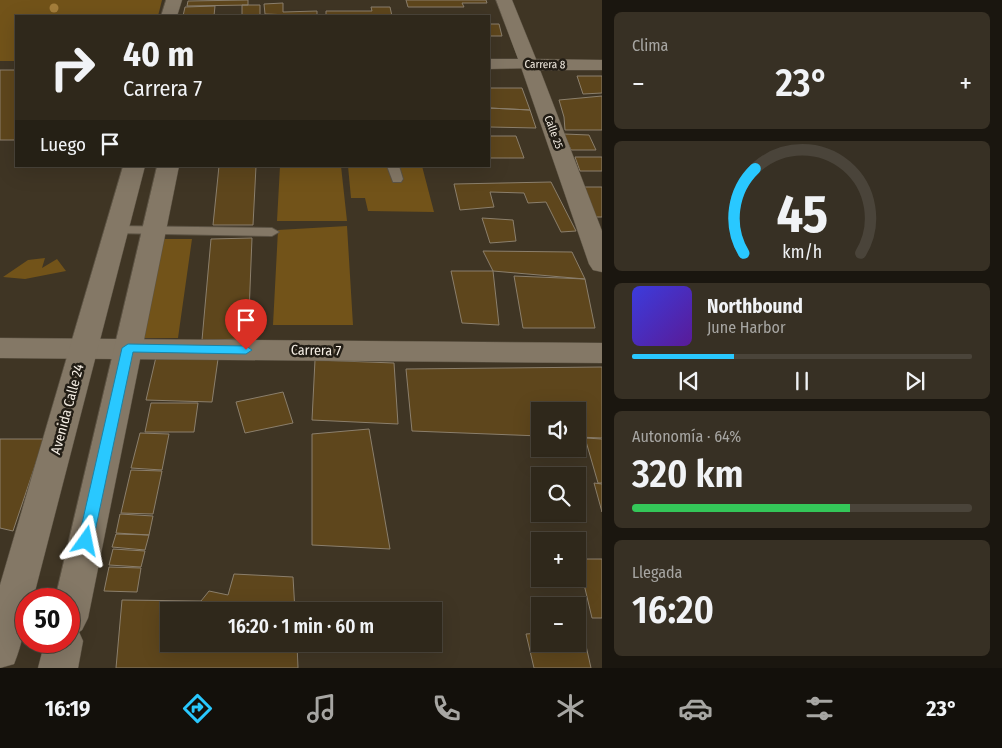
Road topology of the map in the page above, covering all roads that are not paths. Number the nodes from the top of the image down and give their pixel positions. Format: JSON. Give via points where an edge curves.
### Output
{"nodes":[{"id":1,"x":174,"y":0,"type":"edge"},
{"id":2,"x":504,"y":0,"type":"edge"},
{"id":3,"x":169,"y":15,"type":"edge"},
{"id":4,"x":490,"y":64,"type":"edge"},
{"id":5,"x":529,"y":64,"type":"junction"},
{"id":6,"x":602,"y":65,"type":"edge"},
{"id":7,"x":134,"y":167,"type":"edge"},
{"id":8,"x":168,"y":167,"type":"edge"},
{"id":9,"x":393,"y":167,"type":"edge"},
{"id":10,"x":397,"y":179,"type":"dead end"},
{"id":11,"x":116,"y":230,"type":"junction"},
{"id":12,"x":154,"y":230,"type":"junction"},
{"id":13,"x":272,"y":232,"type":"dead end"},
{"id":14,"x":602,"y":264,"type":"edge"},
{"id":15,"x":0,"y":348,"type":"edge"},
{"id":16,"x":84,"y":348,"type":"junction"},
{"id":17,"x":128,"y":348,"type":"junction"},
{"id":18,"x":602,"y":354,"type":"edge"},
{"id":19,"x":76,"y":588,"type":"edge"},
{"id":20,"x":0,"y":651,"type":"edge"},
{"id":21,"x":61,"y":653,"type":"edge"},
{"id":22,"x":58,"y":668,"type":"edge"}],
"edges":[{"from":1,"to":3,"type":"main road"},
{"from":2,"to":5,"type":"main road","name":"Calle 25"},
{"from":4,"to":5,"type":"main road","name":"Carrera 8"},
{"from":5,"to":6,"type":"main road","name":"Carrera 8"},
{"from":5,"to":14,"type":"main road","name":"Calle 25"},
{"from":7,"to":11,"type":"main road","name":"Avenida Calle 24"},
{"from":8,"to":12,"type":"main road"},
{"from":9,"to":10,"type":"lane"},
{"from":11,"to":12,"type":"lane"},
{"from":11,"to":16,"type":"main road","name":"Avenida Calle 24"},
{"from":12,"to":13,"type":"lane"},
{"from":12,"to":17,"type":"main road"},
{"from":15,"to":16,"type":"main road","name":"Carrera 7"},
{"from":16,"to":17,"type":"main road","name":"Carrera 7"},
{"from":16,"to":20,"type":"main road","name":"Avenida Calle 24"},
{"from":17,"to":18,"type":"main road","name":"Carrera 7"},
{"from":17,"to":19,"type":"main road"},
{"from":21,"to":22,"type":"main road"}]}
